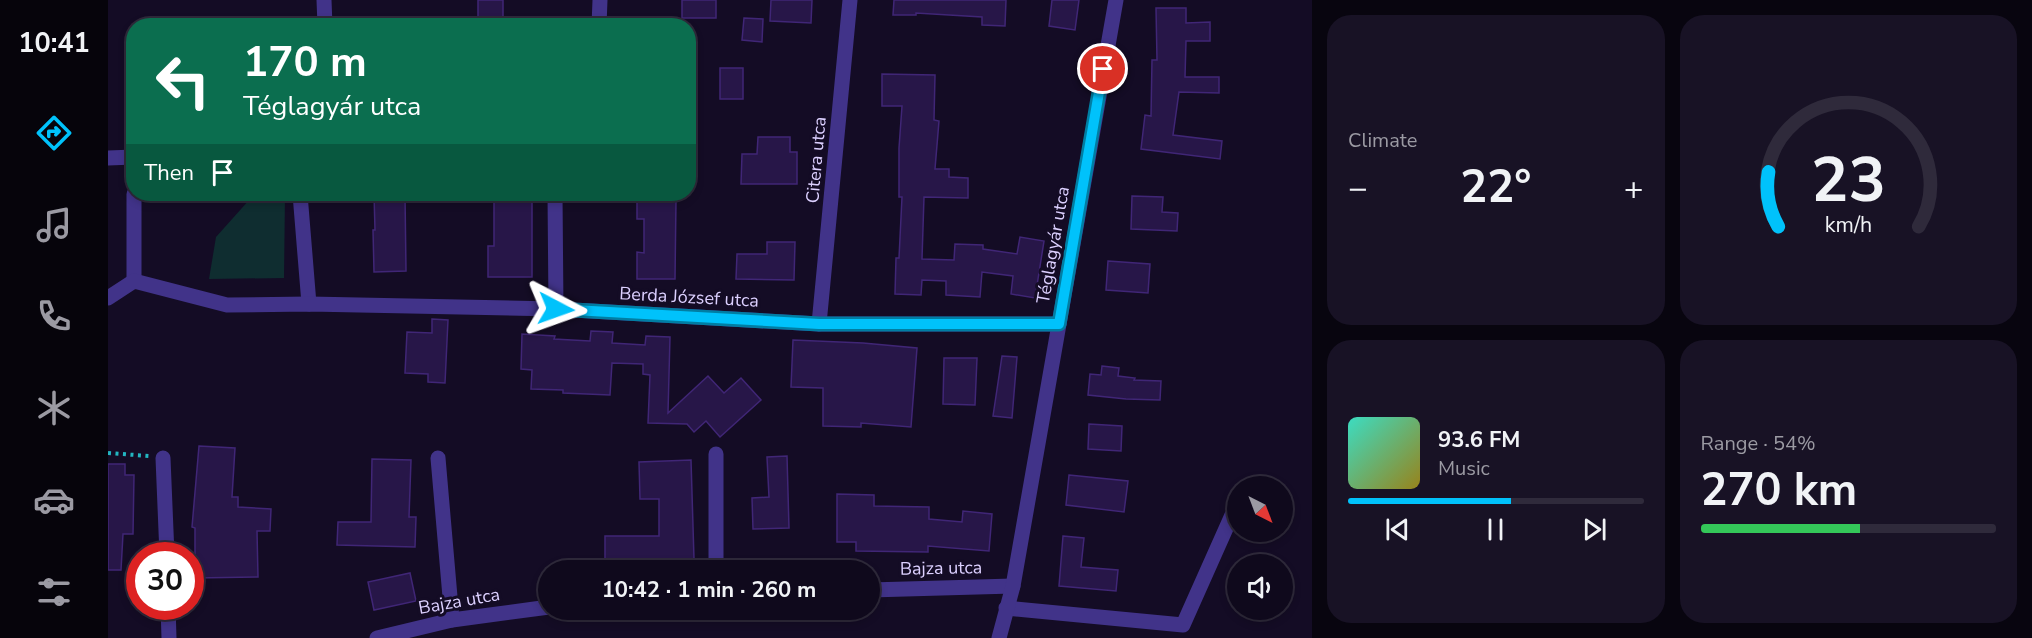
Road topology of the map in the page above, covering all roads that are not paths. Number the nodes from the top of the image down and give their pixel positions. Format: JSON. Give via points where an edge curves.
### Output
{"nodes":[{"id":1,"x":324,"y":0,"type":"edge"},
{"id":2,"x":600,"y":0,"type":"edge"},
{"id":3,"x":850,"y":0,"type":"edge"},
{"id":4,"x":1116,"y":0,"type":"edge"},
{"id":5,"x":325,"y":18,"type":"edge"},
{"id":6,"x":599,"y":18,"type":"edge"},
{"id":7,"x":126,"y":157,"type":"edge"},
{"id":8,"x":108,"y":158,"type":"edge"},
{"id":9,"x":134,"y":201,"type":"edge"},
{"id":10,"x":301,"y":201,"type":"edge"},
{"id":11,"x":555,"y":201,"type":"edge"},
{"id":12,"x":134,"y":281,"type":"junction"},
{"id":13,"x":108,"y":298,"type":"edge"},
{"id":14,"x":309,"y":304,"type":"junction"},
{"id":15,"x":556,"y":309,"type":"junction"},
{"id":16,"x":819,"y":324,"type":"junction"},
{"id":17,"x":1059,"y":324,"type":"junction"},
{"id":18,"x":716,"y":454,"type":"dead end"},
{"id":19,"x":163,"y":458,"type":"road end"},
{"id":20,"x":438,"y":458,"type":"dead end"},
{"id":21,"x":1227,"y":526,"type":"edge"},
{"id":22,"x":166,"y":542,"type":"edge"},
{"id":23,"x":716,"y":560,"type":"edge"},
{"id":24,"x":1013,"y":586,"type":"junction"},
{"id":25,"x":880,"y":590,"type":"edge"},
{"id":26,"x":538,"y":608,"type":"edge"},
{"id":27,"x":1006,"y":608,"type":"junction"},
{"id":28,"x":168,"y":620,"type":"edge"},
{"id":29,"x":452,"y":620,"type":"junction"},
{"id":30,"x":169,"y":638,"type":"edge"},
{"id":31,"x":377,"y":638,"type":"edge"},
{"id":32,"x":999,"y":638,"type":"edge"}],
"edges":[{"from":1,"to":5,"type":"street"},
{"from":2,"to":6,"type":"street"},
{"from":3,"to":16,"type":"street","name":"Citera utca"},
{"from":4,"to":17,"type":"street","name":"Téglagyár utca"},
{"from":7,"to":8,"type":"street"},
{"from":9,"to":12,"type":"street"},
{"from":10,"to":14,"type":"street"},
{"from":11,"to":15,"type":"street"},
{"from":12,"to":13,"type":"street"},
{"from":12,"to":14,"type":"street","name":"Berda József utca","via":[[226,305]]},
{"from":14,"to":15,"type":"street","name":"Berda József utca"},
{"from":15,"to":16,"type":"street","name":"Berda József utca"},
{"from":16,"to":17,"type":"street","name":"Berda József utca"},
{"from":17,"to":24,"type":"street","name":"Téglagyár utca"},
{"from":18,"to":23,"type":"street"},
{"from":19,"to":22,"type":"street"},
{"from":20,"to":29,"type":"street"},
{"from":21,"to":27,"type":"street","via":[[1183,625]]},
{"from":24,"to":25,"type":"street","name":"Bajza utca"},
{"from":24,"to":27,"type":"street","name":"Téglagyár utca"},
{"from":26,"to":29,"type":"street","name":"Bajza utca"},
{"from":27,"to":32,"type":"street","name":"Téglagyár utca"},
{"from":28,"to":30,"type":"street"},
{"from":29,"to":31,"type":"street","name":"Bajza utca"}]}
